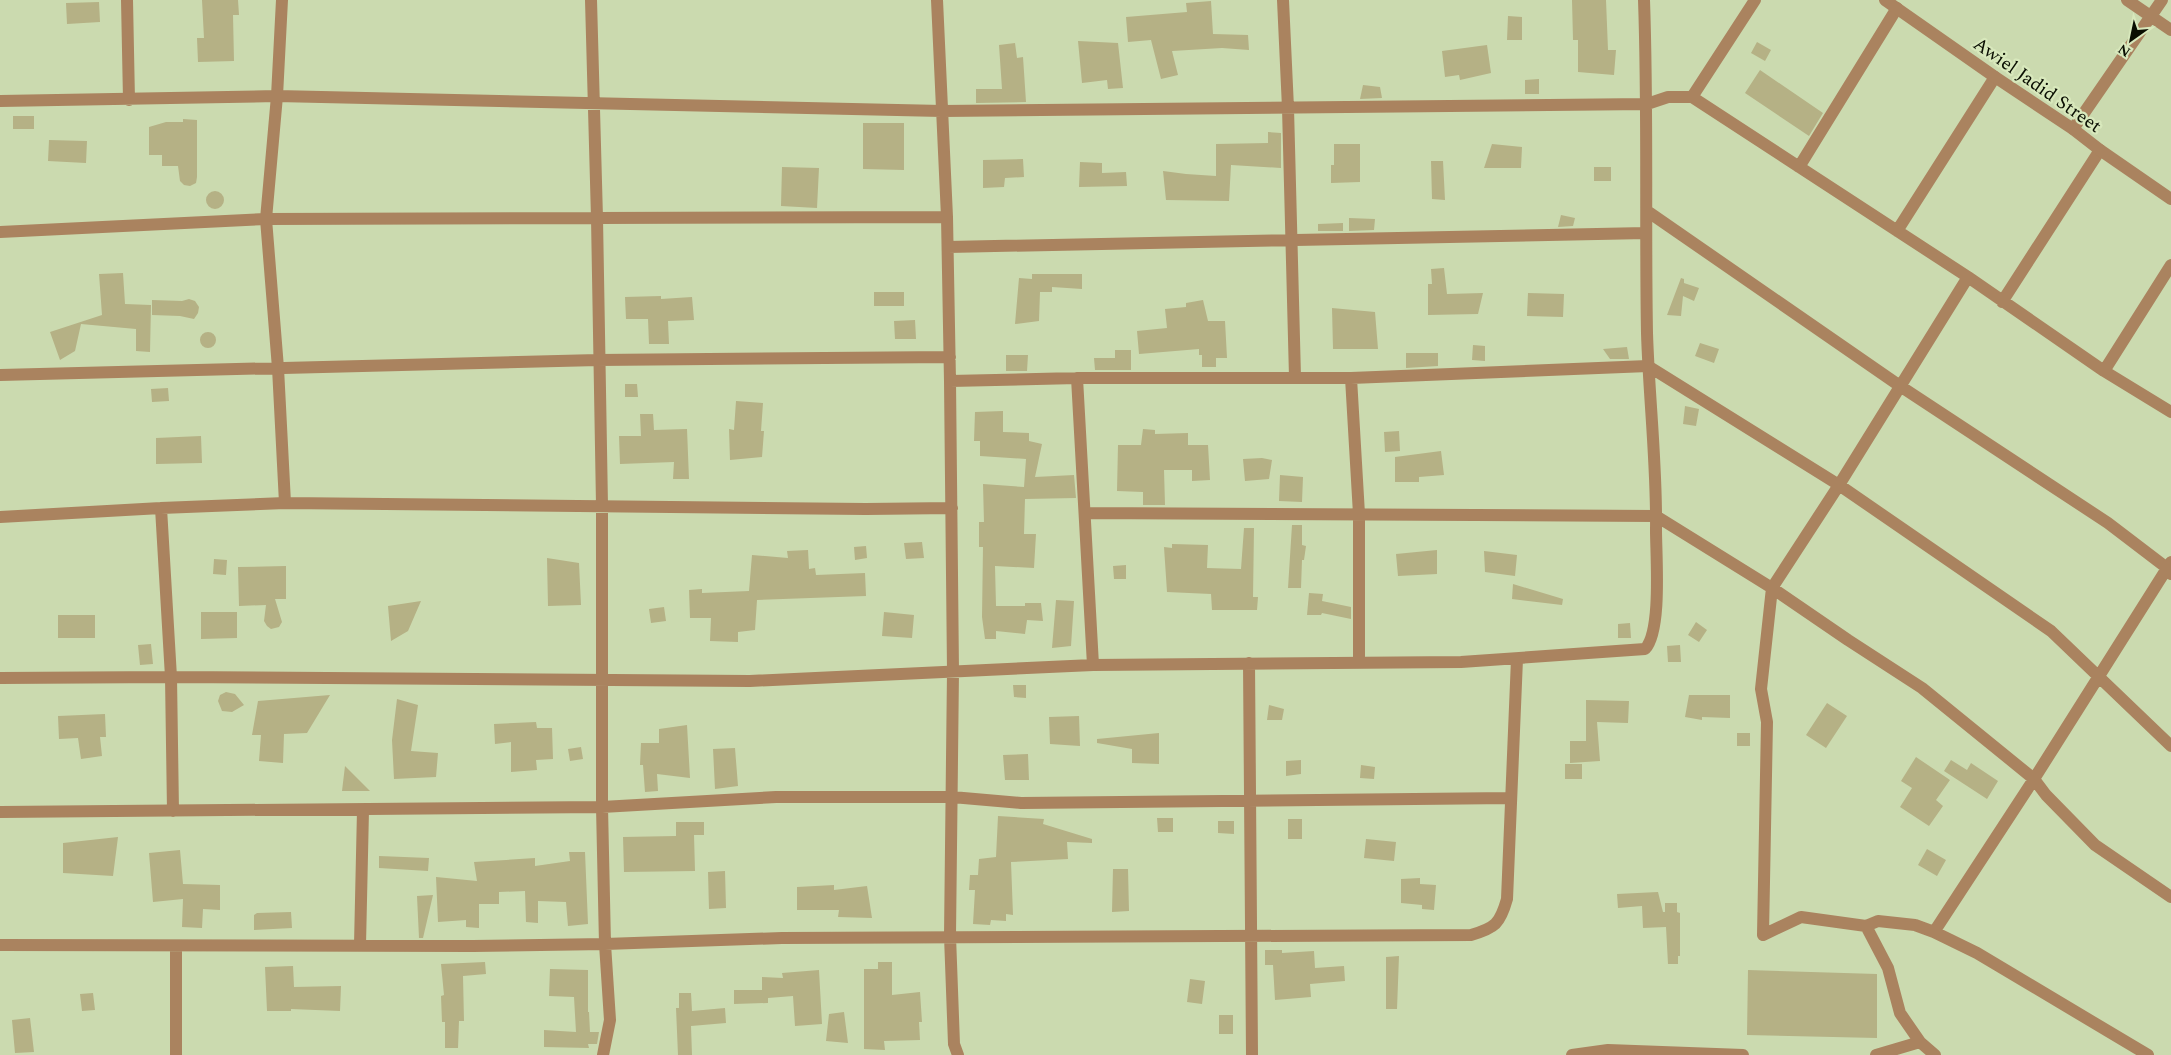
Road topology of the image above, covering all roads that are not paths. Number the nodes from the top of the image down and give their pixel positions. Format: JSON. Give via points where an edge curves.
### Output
{"nodes":[{"id":1,"x":127,"y":0,"type":"edge"},
{"id":2,"x":282,"y":0,"type":"edge"},
{"id":3,"x":591,"y":0,"type":"edge"},
{"id":4,"x":937,"y":0,"type":"edge"},
{"id":5,"x":1283,"y":0,"type":"edge"},
{"id":6,"x":1644,"y":0,"type":"edge"},
{"id":7,"x":1754,"y":0,"type":"edge"},
{"id":8,"x":1885,"y":0,"type":"edge"},
{"id":9,"x":2126,"y":0,"type":"edge"},
{"id":10,"x":2162,"y":0,"type":"edge"},
{"id":11,"x":1897,"y":8,"type":"junction"},
{"id":12,"x":2151,"y":17,"type":"junction"},
{"id":13,"x":2171,"y":30,"type":"edge"},
{"id":14,"x":1995,"y":77,"type":"junction"},
{"id":15,"x":277,"y":96,"type":"junction"},
{"id":16,"x":1692,"y":97,"type":"junction"},
{"id":17,"x":129,"y":100,"type":"junction"},
{"id":18,"x":0,"y":101,"type":"edge"},
{"id":19,"x":594,"y":103,"type":"junction"},
{"id":20,"x":1647,"y":104,"type":"junction"},
{"id":21,"x":1288,"y":108,"type":"junction"},
{"id":22,"x":942,"y":111,"type":"junction"},
{"id":23,"x":2073,"y":129,"type":"junction"},
{"id":24,"x":2100,"y":150,"type":"junction"},
{"id":25,"x":1799,"y":167,"type":"junction"},
{"id":26,"x":2171,"y":199,"type":"edge"},
{"id":27,"x":1647,"y":211,"type":"junction"},
{"id":28,"x":947,"y":217,"type":"junction"},
{"id":29,"x":597,"y":218,"type":"junction"},
{"id":30,"x":266,"y":219,"type":"junction"},
{"id":31,"x":1897,"y":231,"type":"junction"},
{"id":32,"x":0,"y":232,"type":"edge"},
{"id":33,"x":1646,"y":233,"type":"junction"},
{"id":34,"x":1291,"y":240,"type":"junction"},
{"id":35,"x":948,"y":247,"type":"junction"},
{"id":36,"x":2171,"y":265,"type":"edge"},
{"id":37,"x":1968,"y":277,"type":"junction"},
{"id":38,"x":2002,"y":302,"type":"junction"},
{"id":39,"x":950,"y":357,"type":"junction"},
{"id":40,"x":598,"y":360,"type":"junction"},
{"id":41,"x":1648,"y":366,"type":"junction"},
{"id":42,"x":278,"y":368,"type":"junction"},
{"id":43,"x":2104,"y":371,"type":"junction"},
{"id":44,"x":0,"y":375,"type":"edge"},
{"id":45,"x":1295,"y":377,"type":"junction"},
{"id":46,"x":1077,"y":378,"type":"junction"},
{"id":47,"x":1351,"y":378,"type":"junction"},
{"id":48,"x":950,"y":381,"type":"junction"},
{"id":49,"x":1900,"y":386,"type":"junction"},
{"id":50,"x":2171,"y":412,"type":"edge"},
{"id":51,"x":1839,"y":485,"type":"junction"},
{"id":52,"x":285,"y":503,"type":"junction"},
{"id":53,"x":602,"y":505,"type":"junction"},
{"id":54,"x":161,"y":508,"type":"junction"},
{"id":55,"x":952,"y":508,"type":"junction"},
{"id":56,"x":1085,"y":514,"type":"junction"},
{"id":57,"x":1359,"y":514,"type":"junction"},
{"id":58,"x":1656,"y":516,"type":"junction"},
{"id":59,"x":0,"y":517,"type":"edge"},
{"id":60,"x":2170,"y":568,"type":"edge"},
{"id":61,"x":1772,"y":588,"type":"junction"},
{"id":62,"x":1517,"y":659,"type":"junction"},
{"id":63,"x":1359,"y":662,"type":"junction"},
{"id":64,"x":1250,"y":663,"type":"junction"},
{"id":65,"x":1093,"y":665,"type":"junction"},
{"id":66,"x":954,"y":671,"type":"junction"},
{"id":67,"x":171,"y":677,"type":"junction"},
{"id":68,"x":0,"y":678,"type":"edge"},
{"id":69,"x":2100,"y":678,"type":"junction"},
{"id":70,"x":601,"y":679,"type":"junction"},
{"id":71,"x":2171,"y":746,"type":"edge"},
{"id":72,"x":2034,"y":779,"type":"junction"},
{"id":73,"x":952,"y":797,"type":"junction"},
{"id":74,"x":1510,"y":798,"type":"junction"},
{"id":75,"x":1250,"y":799,"type":"junction"},
{"id":76,"x":602,"y":807,"type":"junction"},
{"id":77,"x":363,"y":810,"type":"junction"},
{"id":78,"x":173,"y":811,"type":"junction"},
{"id":79,"x":0,"y":812,"type":"edge"},
{"id":80,"x":2171,"y":897,"type":"edge"},
{"id":81,"x":1866,"y":926,"type":"junction"},
{"id":82,"x":1934,"y":932,"type":"junction"},
{"id":83,"x":950,"y":936,"type":"junction"},
{"id":84,"x":1250,"y":937,"type":"junction"},
{"id":85,"x":605,"y":944,"type":"junction"},
{"id":86,"x":360,"y":945,"type":"junction"},
{"id":87,"x":0,"y":946,"type":"edge"},
{"id":88,"x":176,"y":947,"type":"junction"},
{"id":89,"x":1920,"y":1042,"type":"junction"},
{"id":90,"x":176,"y":1055,"type":"edge"},
{"id":91,"x":603,"y":1055,"type":"edge"},
{"id":92,"x":958,"y":1055,"type":"edge"},
{"id":93,"x":1252,"y":1055,"type":"edge"},
{"id":94,"x":1572,"y":1055,"type":"edge"},
{"id":95,"x":1743,"y":1055,"type":"edge"},
{"id":96,"x":1876,"y":1055,"type":"edge"},
{"id":97,"x":1935,"y":1055,"type":"edge"},
{"id":98,"x":2148,"y":1055,"type":"edge"}],
"edges":[{"from":1,"to":17,"type":"street"},
{"from":2,"to":15,"type":"street"},
{"from":3,"to":19,"type":"street"},
{"from":4,"to":22,"type":"street"},
{"from":5,"to":21,"type":"street"},
{"from":6,"to":20,"type":"street"},
{"from":7,"to":16,"type":"street"},
{"from":8,"to":11,"type":"street","name":"Awiel Jadid Street"},
{"from":9,"to":12,"type":"street"},
{"from":10,"to":12,"type":"street"},
{"from":11,"to":14,"type":"street","name":"Awiel Jadid Street"},
{"from":11,"to":25,"type":"street"},
{"from":12,"to":13,"type":"street"},
{"from":12,"to":23,"type":"street"},
{"from":14,"to":23,"type":"street","name":"Awiel Jadid Street"},
{"from":14,"to":31,"type":"street"},
{"from":15,"to":17,"type":"street"},
{"from":15,"to":19,"type":"street"},
{"from":15,"to":30,"type":"street"},
{"from":16,"to":20,"type":"street","via":[[1668,97]]},
{"from":16,"to":25,"type":"street"},
{"from":17,"to":18,"type":"street"},
{"from":19,"to":22,"type":"street"},
{"from":19,"to":29,"type":"street"},
{"from":20,"to":21,"type":"street"},
{"from":20,"to":27,"type":"street"},
{"from":21,"to":22,"type":"street"},
{"from":21,"to":34,"type":"street"},
{"from":22,"to":28,"type":"street"},
{"from":23,"to":24,"type":"street","name":"Awiel Jadid Street"},
{"from":24,"to":26,"type":"street","name":"Awiel Jadid Street"},
{"from":24,"to":38,"type":"street"},
{"from":25,"to":31,"type":"street"},
{"from":27,"to":33,"type":"street"},
{"from":27,"to":49,"type":"street"},
{"from":28,"to":29,"type":"street"},
{"from":28,"to":35,"type":"street"},
{"from":29,"to":30,"type":"street"},
{"from":29,"to":40,"type":"street"},
{"from":30,"to":32,"type":"street"},
{"from":30,"to":42,"type":"street"},
{"from":31,"to":37,"type":"street"},
{"from":33,"to":34,"type":"street"},
{"from":33,"to":41,"type":"street"},
{"from":34,"to":35,"type":"street"},
{"from":34,"to":45,"type":"street"},
{"from":35,"to":39,"type":"street"},
{"from":36,"to":43,"type":"street"},
{"from":37,"to":38,"type":"street"},
{"from":37,"to":49,"type":"street"},
{"from":38,"to":43,"type":"street"},
{"from":39,"to":40,"type":"street"},
{"from":39,"to":48,"type":"street"},
{"from":40,"to":42,"type":"street"},
{"from":40,"to":53,"type":"street"},
{"from":41,"to":47,"type":"street"},
{"from":41,"to":51,"type":"street"},
{"from":41,"to":58,"type":"street"},
{"from":42,"to":44,"type":"street"},
{"from":42,"to":52,"type":"street"},
{"from":43,"to":50,"type":"street"},
{"from":45,"to":46,"type":"street"},
{"from":45,"to":47,"type":"street"},
{"from":46,"to":48,"type":"street"},
{"from":46,"to":56,"type":"street"},
{"from":47,"to":57,"type":"street"},
{"from":48,"to":55,"type":"street"},
{"from":49,"to":51,"type":"street"},
{"from":49,"to":60,"type":"street","via":[[2108,523]]},
{"from":51,"to":61,"type":"street"},
{"from":51,"to":69,"type":"street","via":[[2051,631]]},
{"from":52,"to":53,"type":"street"},
{"from":52,"to":54,"type":"street"},
{"from":53,"to":55,"type":"street"},
{"from":53,"to":70,"type":"street"},
{"from":54,"to":59,"type":"street"},
{"from":54,"to":67,"type":"street"},
{"from":55,"to":66,"type":"street"},
{"from":56,"to":57,"type":"street"},
{"from":56,"to":65,"type":"street"},
{"from":57,"to":58,"type":"street"},
{"from":57,"to":63,"type":"street"},
{"from":58,"to":61,"type":"street"},
{"from":58,"to":62,"type":"street","via":[[1656,614],[1645,649]]},
{"from":60,"to":69,"type":"street"},
{"from":61,"to":72,"type":"street","via":[[1922,688]]},
{"from":61,"to":81,"type":"street","via":[[1761,689],[1767,722],[1763,935],[1801,917]]},
{"from":62,"to":63,"type":"street"},
{"from":62,"to":74,"type":"street"},
{"from":63,"to":64,"type":"street"},
{"from":64,"to":65,"type":"street"},
{"from":64,"to":75,"type":"street"},
{"from":65,"to":66,"type":"street"},
{"from":66,"to":70,"type":"street","via":[[750,681]]},
{"from":66,"to":73,"type":"street"},
{"from":67,"to":68,"type":"street"},
{"from":67,"to":70,"type":"street"},
{"from":67,"to":78,"type":"street"},
{"from":69,"to":71,"type":"street"},
{"from":69,"to":72,"type":"street"},
{"from":70,"to":76,"type":"street"},
{"from":72,"to":80,"type":"street","via":[[2095,845]]},
{"from":72,"to":82,"type":"street"},
{"from":73,"to":75,"type":"street","via":[[1021,803]]},
{"from":73,"to":76,"type":"street","via":[[776,797]]},
{"from":73,"to":83,"type":"street"},
{"from":74,"to":75,"type":"street"},
{"from":74,"to":84,"type":"street","via":[[1507,899],[1502,918],[1489,929],[1471,935]]},
{"from":75,"to":84,"type":"street"},
{"from":76,"to":77,"type":"street"},
{"from":76,"to":85,"type":"street"},
{"from":77,"to":78,"type":"street"},
{"from":77,"to":86,"type":"street"},
{"from":78,"to":79,"type":"street"},
{"from":81,"to":82,"type":"street","via":[[1878,921],[1915,925]]},
{"from":81,"to":89,"type":"street","via":[[1888,968],[1900,1013]]},
{"from":82,"to":98,"type":"street","via":[[1977,953]]},
{"from":83,"to":84,"type":"street"},
{"from":83,"to":85,"type":"street"},
{"from":83,"to":92,"type":"street","via":[[954,1044]]},
{"from":84,"to":93,"type":"street"},
{"from":85,"to":86,"type":"street"},
{"from":85,"to":91,"type":"street","via":[[610,1020]]},
{"from":86,"to":88,"type":"street"},
{"from":87,"to":88,"type":"street"},
{"from":88,"to":90,"type":"street"},
{"from":89,"to":96,"type":"street"},
{"from":89,"to":97,"type":"street"},
{"from":94,"to":95,"type":"street","via":[[1608,1050]]}]}
